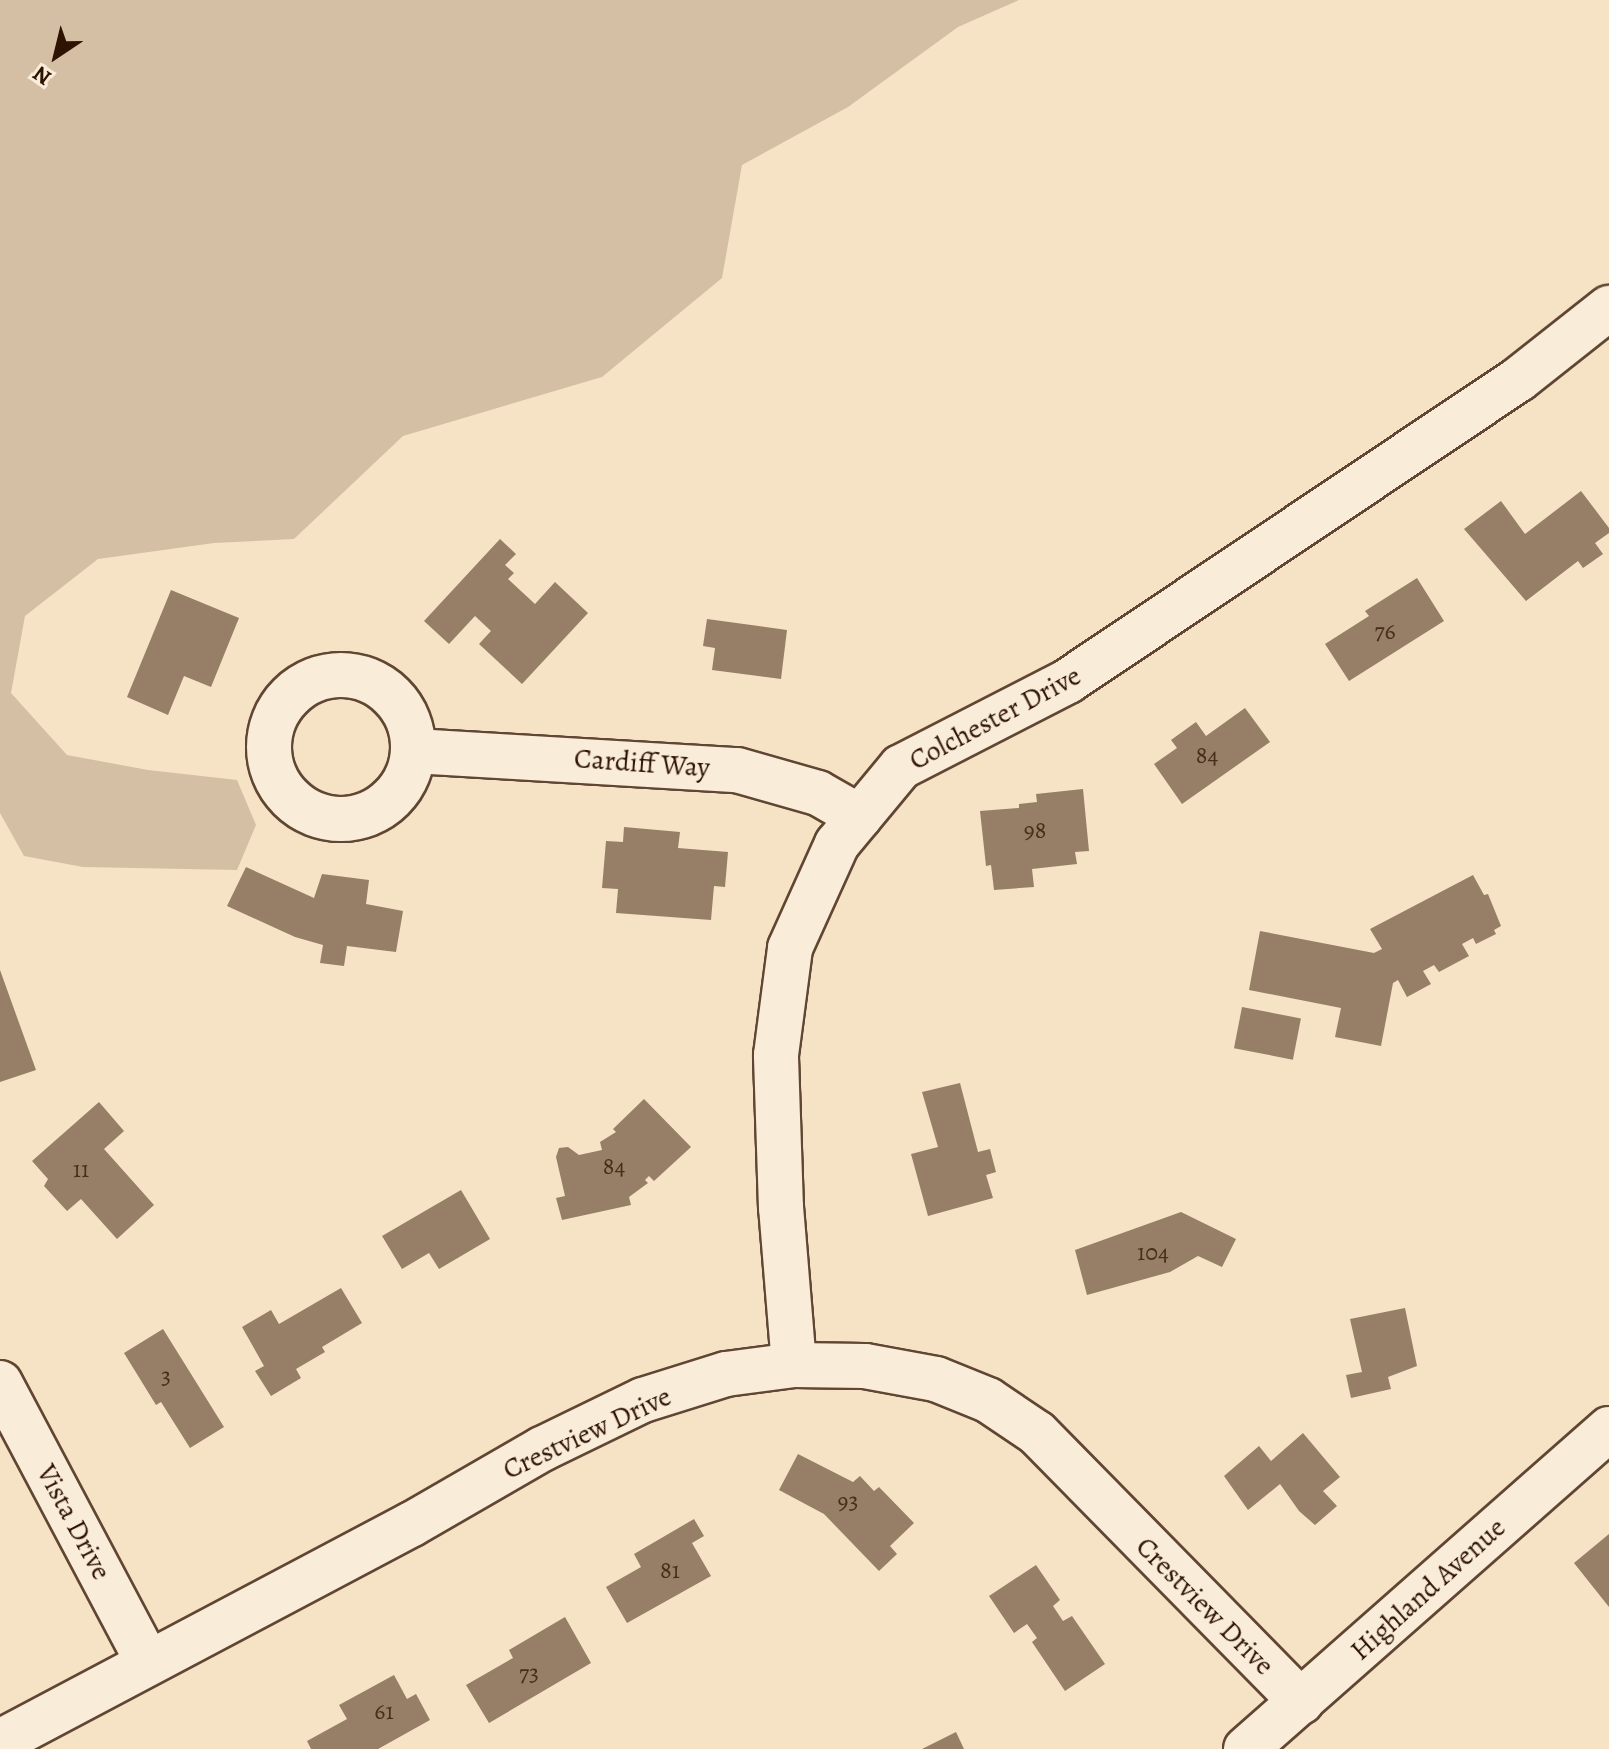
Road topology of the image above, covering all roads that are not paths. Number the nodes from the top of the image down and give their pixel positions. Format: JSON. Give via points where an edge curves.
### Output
{"nodes":[{"id":1,"x":1609,"y":308,"type":"edge"},
{"id":2,"x":414,"y":751,"type":"dead end"},
{"id":3,"x":860,"y":817,"type":"junction"},
{"id":4,"x":794,"y":1365,"type":"junction"},
{"id":5,"x":0,"y":1383,"type":"edge"},
{"id":6,"x":1609,"y":1429,"type":"edge"},
{"id":7,"x":148,"y":1662,"type":"junction"},
{"id":8,"x":1301,"y":1702,"type":"junction"},
{"id":9,"x":0,"y":1742,"type":"edge"},
{"id":10,"x":1246,"y":1749,"type":"edge"}],
"edges":[{"from":1,"to":3,"type":"street","name":"Colchester Drive","via":[[1519,379],[1068,681],[901,767]]},
{"from":2,"to":3,"type":"street","name":"Cardiff Way","via":[[737,770],[818,793]]},
{"from":3,"to":4,"type":"street","name":"Colchester Drive","via":[[837,844],[790,948],[782,1003],[776,1055],[781,1208]]},
{"from":4,"to":7,"type":"street","name":"Crestview Drive","via":[[726,1374],[643,1400]]},
{"from":4,"to":8,"type":"street","name":"Crestview Drive","via":[[865,1366],[936,1379],[988,1400],[1037,1433]]},
{"from":5,"to":7,"type":"street","name":"Vista Drive"},
{"from":6,"to":8,"type":"street","name":"Highland Avenue"},
{"from":7,"to":9,"type":"street","name":"Crestview Drive"},
{"from":8,"to":10,"type":"street","name":"Highland Avenue"}]}
